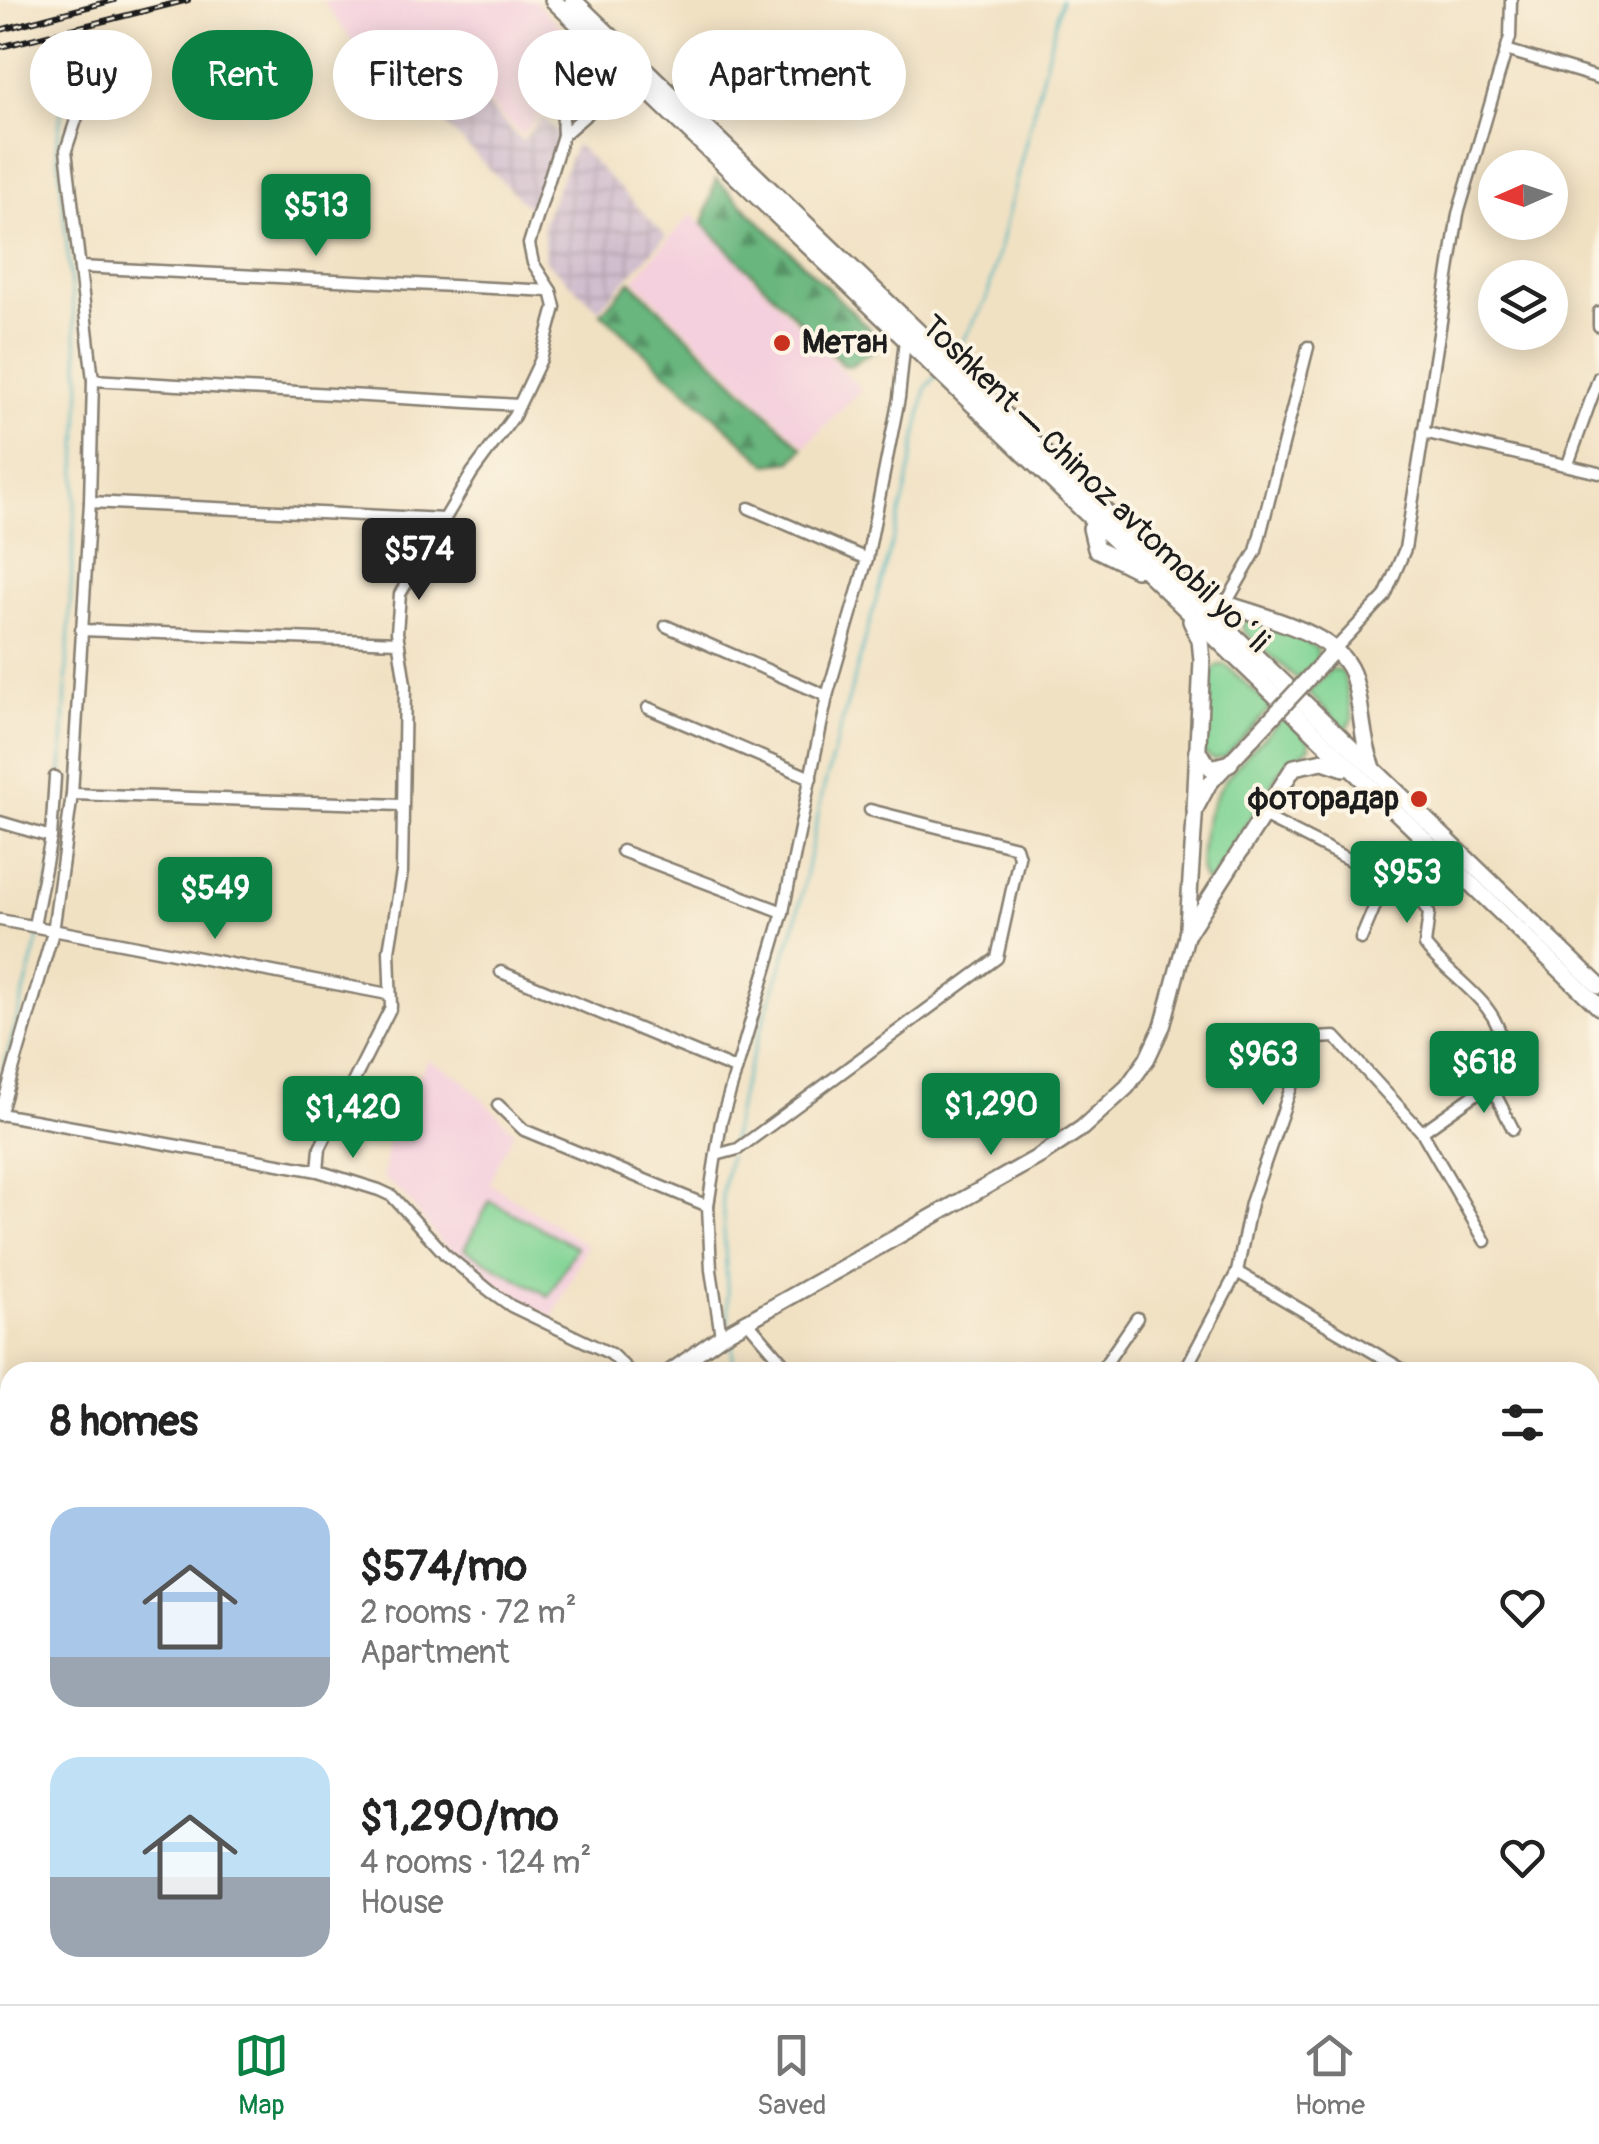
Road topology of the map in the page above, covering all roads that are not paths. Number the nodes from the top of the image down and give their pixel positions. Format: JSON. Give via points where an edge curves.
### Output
{"nodes":[{"id":1,"x":553,"y":0,"type":"edge"},
{"id":2,"x":573,"y":0,"type":"edge"},
{"id":3,"x":1511,"y":0,"type":"edge"},
{"id":4,"x":584,"y":30,"type":"edge"},
{"id":5,"x":1506,"y":50,"type":"junction"},
{"id":6,"x":1599,"y":78,"type":"edge"},
{"id":7,"x":652,"y":94,"type":"edge"},
{"id":8,"x":76,"y":120,"type":"edge"},
{"id":9,"x":561,"y":120,"type":"edge"},
{"id":10,"x":580,"y":120,"type":"edge"},
{"id":11,"x":563,"y":135,"type":"junction"},
{"id":12,"x":80,"y":267,"type":"junction"},
{"id":13,"x":551,"y":291,"type":"junction"},
{"id":14,"x":1599,"y":312,"type":"edge"},
{"id":15,"x":1599,"y":326,"type":"edge"},
{"id":16,"x":916,"y":343,"type":"junction"},
{"id":17,"x":1308,"y":346,"type":"dead end"},
{"id":18,"x":1599,"y":377,"type":"edge"},
{"id":19,"x":92,"y":380,"type":"junction"},
{"id":20,"x":519,"y":405,"type":"junction"},
{"id":21,"x":1423,"y":432,"type":"junction"},
{"id":22,"x":1568,"y":464,"type":"junction"},
{"id":23,"x":1599,"y":473,"type":"edge"},
{"id":24,"x":90,"y":502,"type":"junction"},
{"id":25,"x":749,"y":508,"type":"dead end"},
{"id":26,"x":1102,"y":518,"type":"junction"},
{"id":27,"x":444,"y":519,"type":"junction"},
{"id":28,"x":868,"y":559,"type":"junction"},
{"id":29,"x":1178,"y":582,"type":"junction"},
{"id":30,"x":1225,"y":605,"type":"junction"},
{"id":31,"x":1184,"y":608,"type":"junction"},
{"id":32,"x":666,"y":626,"type":"dead end"},
{"id":33,"x":82,"y":630,"type":"junction"},
{"id":34,"x":398,"y":642,"type":"junction"},
{"id":35,"x":1335,"y":649,"type":"junction"},
{"id":36,"x":827,"y":696,"type":"junction"},
{"id":37,"x":648,"y":708,"type":"dead end"},
{"id":38,"x":1196,"y":747,"type":"junction"},
{"id":39,"x":1230,"y":762,"type":"junction"},
{"id":40,"x":1375,"y":771,"type":"junction"},
{"id":41,"x":1356,"y":774,"type":"junction"},
{"id":42,"x":55,"y":777,"type":"dead end"},
{"id":43,"x":811,"y":778,"type":"junction"},
{"id":44,"x":72,"y":794,"type":"junction"},
{"id":45,"x":400,"y":804,"type":"junction"},
{"id":46,"x":870,"y":810,"type":"dead end"},
{"id":47,"x":1195,"y":810,"type":"junction"},
{"id":48,"x":1261,"y":815,"type":"junction"},
{"id":49,"x":0,"y":822,"type":"edge"},
{"id":50,"x":50,"y":837,"type":"junction"},
{"id":51,"x":1434,"y":839,"type":"junction"},
{"id":52,"x":622,"y":850,"type":"dead end"},
{"id":53,"x":1387,"y":877,"type":"junction"},
{"id":54,"x":783,"y":912,"type":"junction"},
{"id":55,"x":0,"y":920,"type":"edge"},
{"id":56,"x":34,"y":926,"type":"junction"},
{"id":57,"x":53,"y":932,"type":"junction"},
{"id":58,"x":1188,"y":934,"type":"junction"},
{"id":59,"x":1361,"y":939,"type":"dead end"},
{"id":60,"x":501,"y":972,"type":"dead end"},
{"id":61,"x":1599,"y":986,"type":"edge"},
{"id":62,"x":388,"y":994,"type":"junction"},
{"id":63,"x":1599,"y":1007,"type":"edge"},
{"id":64,"x":735,"y":1069,"type":"junction"},
{"id":65,"x":1490,"y":1084,"type":"junction"},
{"id":66,"x":498,"y":1104,"type":"dead end"},
{"id":67,"x":0,"y":1114,"type":"edge"},
{"id":68,"x":1514,"y":1129,"type":"dead end"},
{"id":69,"x":1422,"y":1132,"type":"junction"},
{"id":70,"x":716,"y":1155,"type":"junction"},
{"id":71,"x":318,"y":1171,"type":"junction"},
{"id":72,"x":708,"y":1206,"type":"junction"},
{"id":73,"x":1485,"y":1241,"type":"dead end"},
{"id":74,"x":1237,"y":1272,"type":"junction"},
{"id":75,"x":1137,"y":1318,"type":"dead end"},
{"id":76,"x":742,"y":1324,"type":"junction"},
{"id":77,"x":721,"y":1336,"type":"junction"},
{"id":78,"x":620,"y":1362,"type":"edge"},
{"id":79,"x":684,"y":1362,"type":"edge"},
{"id":80,"x":781,"y":1362,"type":"edge"},
{"id":81,"x":1107,"y":1362,"type":"edge"},
{"id":82,"x":1189,"y":1362,"type":"edge"},
{"id":83,"x":1390,"y":1362,"type":"edge"}],
"edges":[{"from":1,"to":4,"type":"highway","name":"Toshkent — Chinoz avtomobil yoʻli"},
{"from":2,"to":16,"type":"highway","name":"Toshkent — Chinoz avtomobil yoʻli"},
{"from":3,"to":5,"type":"street"},
{"from":5,"to":6,"type":"street"},
{"from":5,"to":21,"type":"street","via":[[1458,214]]},
{"from":7,"to":16,"type":"highway","name":"Toshkent — Chinoz avtomobil yoʻli"},
{"from":8,"to":12,"type":"street","via":[[66,150]]},
{"from":9,"to":11,"type":"street"},
{"from":10,"to":11,"type":"street"},
{"from":11,"to":13,"type":"street","via":[[529,252]]},
{"from":12,"to":13,"type":"street"},
{"from":12,"to":19,"type":"street"},
{"from":13,"to":20,"type":"street","via":[[555,307],[541,359]]},
{"from":14,"to":15,"type":"street"},
{"from":16,"to":26,"type":"highway","name":"Toshkent — Chinoz avtomobil yoʻli"},
{"from":16,"to":28,"type":"street"},
{"from":17,"to":30,"type":"street","via":[[1256,550]]},
{"from":18,"to":22,"type":"street"},
{"from":19,"to":20,"type":"street"},
{"from":19,"to":24,"type":"street"},
{"from":20,"to":27,"type":"street"},
{"from":21,"to":22,"type":"street"},
{"from":21,"to":35,"type":"street","via":[[1397,574],[1375,610]]},
{"from":22,"to":23,"type":"street"},
{"from":24,"to":27,"type":"street"},
{"from":24,"to":33,"type":"street"},
{"from":25,"to":28,"type":"street"},
{"from":26,"to":29,"type":"highway","name":"Toshkent — Chinoz avtomobil yoʻli"},
{"from":26,"to":31,"type":"highway","name":"Toshkent — Chinoz avtomobil yoʻli","via":[[1091,538],[1100,553],[1152,577]]},
{"from":27,"to":34,"type":"street","via":[[400,594]]},
{"from":28,"to":36,"type":"street"},
{"from":29,"to":30,"type":"highway"},
{"from":29,"to":40,"type":"highway","name":"Toshkent — Chinoz avtomobil yoʻli"},
{"from":30,"to":35,"type":"highway","via":[[1315,635]]},
{"from":31,"to":38,"type":"highway","via":[[1202,660]]},
{"from":31,"to":41,"type":"highway","name":"Toshkent — Chinoz avtomobil yoʻli"},
{"from":32,"to":36,"type":"street"},
{"from":33,"to":34,"type":"street"},
{"from":33,"to":44,"type":"street"},
{"from":34,"to":45,"type":"street","via":[[405,684]]},
{"from":35,"to":39,"type":"main road","bridge":true},
{"from":35,"to":40,"type":"highway","via":[[1353,678]]},
{"from":36,"to":43,"type":"street"},
{"from":37,"to":43,"type":"street"},
{"from":38,"to":39,"type":"highway","via":[[1211,768]]},
{"from":38,"to":47,"type":"highway"},
{"from":39,"to":47,"type":"main road"},
{"from":40,"to":51,"type":"highway","name":"Toshkent — Chinoz avtomobil yoʻli"},
{"from":41,"to":48,"type":"highway","via":[[1330,762],[1300,763]]},
{"from":41,"to":51,"type":"highway","name":"Toshkent — Chinoz avtomobil yoʻli"},
{"from":42,"to":50,"type":"street"},
{"from":43,"to":54,"type":"street"},
{"from":44,"to":45,"type":"street"},
{"from":44,"to":57,"type":"street"},
{"from":45,"to":62,"type":"street","via":[[402,872]]},
{"from":46,"to":70,"type":"street","via":[[1016,847],[996,958],[738,1148]]},
{"from":47,"to":58,"type":"main road"},
{"from":48,"to":53,"type":"street"},
{"from":48,"to":58,"type":"highway"},
{"from":49,"to":50,"type":"street"},
{"from":50,"to":56,"type":"street"},
{"from":51,"to":61,"type":"highway","name":"Toshkent — Chinoz avtomobil yoʻli"},
{"from":51,"to":63,"type":"highway","name":"Toshkent — Chinoz avtomobil yoʻli"},
{"from":52,"to":54,"type":"street"},
{"from":53,"to":59,"type":"street"},
{"from":53,"to":65,"type":"street","via":[[1415,893],[1429,913],[1425,946],[1495,1018],[1502,1048]]},
{"from":54,"to":64,"type":"street"},
{"from":55,"to":56,"type":"street"},
{"from":56,"to":57,"type":"street"},
{"from":57,"to":62,"type":"street"},
{"from":57,"to":67,"type":"street"},
{"from":58,"to":76,"type":"main road","via":[[1154,1047],[1098,1115],[1040,1156]]},
{"from":60,"to":64,"type":"street"},
{"from":62,"to":71,"type":"street","via":[[386,1021],[320,1148]]},
{"from":64,"to":70,"type":"street"},
{"from":65,"to":68,"type":"street"},
{"from":65,"to":69,"type":"street"},
{"from":66,"to":72,"type":"street","via":[[524,1130]]},
{"from":67,"to":71,"type":"street"},
{"from":69,"to":73,"type":"street"},
{"from":69,"to":74,"type":"street","via":[[1336,1037],[1317,1038],[1302,1056],[1251,1203]]},
{"from":70,"to":72,"type":"street"},
{"from":71,"to":78,"type":"street","via":[[392,1196],[490,1291]]},
{"from":72,"to":77,"type":"street"},
{"from":74,"to":82,"type":"street"},
{"from":74,"to":83,"type":"street"},
{"from":75,"to":81,"type":"street"},
{"from":76,"to":77,"type":"main road"},
{"from":76,"to":80,"type":"street"},
{"from":77,"to":79,"type":"main road"}]}
